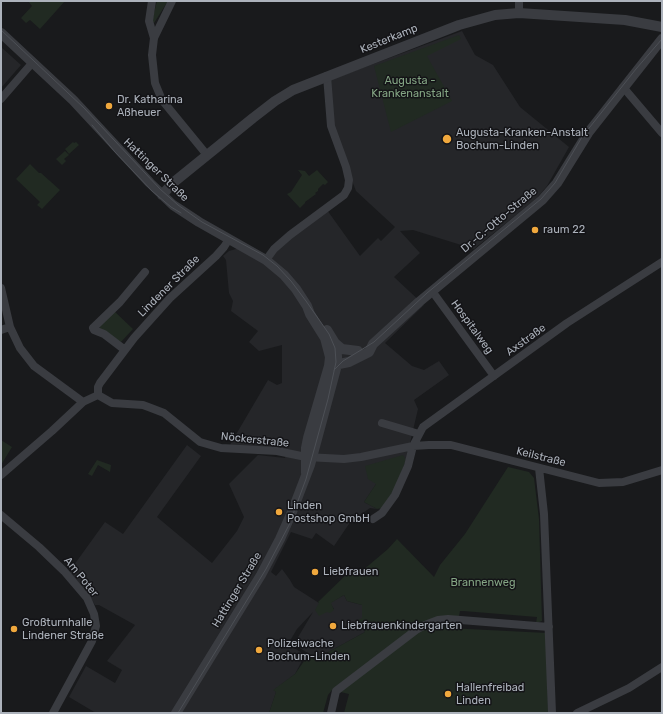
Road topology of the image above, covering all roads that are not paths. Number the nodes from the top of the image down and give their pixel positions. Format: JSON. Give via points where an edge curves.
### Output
{"nodes":[{"id":1,"x":152,"y":1,"type":"edge"},
{"id":2,"x":172,"y":1,"type":"edge"},
{"id":3,"x":519,"y":1,"type":"edge"},
{"id":4,"x":519,"y":13,"type":"junction"},
{"id":5,"x":662,"y":27,"type":"edge"},
{"id":6,"x":1,"y":33,"type":"edge"},
{"id":7,"x":154,"y":38,"type":"junction"},
{"id":8,"x":662,"y":40,"type":"edge"},
{"id":9,"x":33,"y":62,"type":"junction"},
{"id":10,"x":327,"y":76,"type":"junction"},
{"id":11,"x":623,"y":87,"type":"junction"},
{"id":12,"x":1,"y":99,"type":"edge"},
{"id":13,"x":662,"y":133,"type":"edge"},
{"id":14,"x":207,"y":155,"type":"junction"},
{"id":15,"x":162,"y":195,"type":"junction"},
{"id":16,"x":229,"y":239,"type":"junction"},
{"id":17,"x":266,"y":260,"type":"junction"},
{"id":18,"x":662,"y":262,"type":"edge"},
{"id":19,"x":145,"y":272,"type":"dead end"},
{"id":20,"x":1,"y":288,"type":"edge"},
{"id":21,"x":432,"y":291,"type":"junction"},
{"id":22,"x":307,"y":306,"type":"junction"},
{"id":23,"x":10,"y":327,"type":"junction"},
{"id":24,"x":1,"y":330,"type":"edge"},
{"id":25,"x":334,"y":343,"type":"junction"},
{"id":26,"x":373,"y":344,"type":"junction"},
{"id":27,"x":125,"y":350,"type":"junction"},
{"id":28,"x":358,"y":351,"type":"junction"},
{"id":29,"x":334,"y":364,"type":"junction"},
{"id":30,"x":494,"y":376,"type":"junction"},
{"id":31,"x":98,"y":395,"type":"junction"},
{"id":32,"x":83,"y":402,"type":"junction"},
{"id":33,"x":382,"y":422,"type":"dead end"},
{"id":34,"x":419,"y":434,"type":"junction"},
{"id":35,"x":413,"y":446,"type":"junction"},
{"id":36,"x":309,"y":457,"type":"junction"},
{"id":37,"x":539,"y":468,"type":"junction"},
{"id":38,"x":662,"y":470,"type":"edge"},
{"id":39,"x":1,"y":475,"type":"edge"},
{"id":40,"x":1,"y":515,"type":"edge"},
{"id":41,"x":373,"y":519,"type":"dead end"},
{"id":42,"x":549,"y":627,"type":"junction"},
{"id":43,"x":662,"y":667,"type":"edge"},
{"id":44,"x":53,"y":713,"type":"edge"},
{"id":45,"x":176,"y":713,"type":"edge"},
{"id":46,"x":330,"y":713,"type":"edge"},
{"id":47,"x":552,"y":713,"type":"edge"},
{"id":48,"x":576,"y":713,"type":"edge"}],
"edges":[{"from":1,"to":7,"type":"street","via":[[149,21]]},
{"from":2,"to":7,"type":"street"},
{"from":3,"to":4,"type":"street"},
{"from":4,"to":5,"type":"street","name":"Kesterkamp","via":[[625,20]]},
{"from":4,"to":10,"type":"street","name":"Kesterkamp","via":[[459,25]]},
{"from":6,"to":9,"type":"street","name":"Hattinger Straße"},
{"from":7,"to":14,"type":"street","via":[[152,68],[158,93]]},
{"from":8,"to":11,"type":"street","name":"Dr.-C.-Otto-Straße"},
{"from":9,"to":12,"type":"street"},
{"from":9,"to":15,"type":"street","name":"Hattinger Straße","via":[[73,100]]},
{"from":10,"to":14,"type":"street","name":"Kesterkamp","via":[[285,95]]},
{"from":10,"to":17,"type":"street","via":[[331,126],[346,167],[349,184],[344,195],[290,235]]},
{"from":11,"to":13,"type":"street"},
{"from":11,"to":21,"type":"street","name":"Dr.-C.-Otto-Straße","via":[[584,138],[550,192]]},
{"from":14,"to":15,"type":"street","name":"Kesterkamp"},
{"from":15,"to":16,"type":"street","name":"Hattinger Straße","via":[[190,217]]},
{"from":16,"to":17,"type":"street","name":"Hattinger Straße"},
{"from":16,"to":27,"type":"street","name":"Lindener Straße","via":[[224,248],[170,298]]},
{"from":17,"to":22,"type":"street","name":"Hattinger Straße","via":[[284,275]]},
{"from":18,"to":30,"type":"street","name":"Axstraße","via":[[567,323]]},
{"from":19,"to":27,"type":"street","via":[[120,302],[93,328]]},
{"from":20,"to":23,"type":"street"},
{"from":21,"to":26,"type":"street","name":"Dr.-C.-Otto-Straße"},
{"from":21,"to":30,"type":"street","name":"Hospitalweg"},
{"from":22,"to":25,"type":"street","name":"Hattinger Straße","via":[[314,311]]},
{"from":22,"to":29,"type":"street","name":"Hattinger Straße","via":[[327,343]]},
{"from":23,"to":24,"type":"street"},
{"from":23,"to":32,"type":"street","via":[[20,348],[34,366]]},
{"from":25,"to":28,"type":"street","via":[[342,349]]},
{"from":25,"to":29,"type":"street","name":"Hattinger Straße"},
{"from":26,"to":28,"type":"street","name":"Dr.-C.-Otto-Straße"},
{"from":26,"to":29,"type":"street","name":"Dr.-C.-Otto-Straße","via":[[369,352],[349,362]]},
{"from":27,"to":31,"type":"street","name":"Lindener Straße","via":[[99,385]]},
{"from":28,"to":29,"type":"street","name":"Dr.-C.-Otto-Straße"},
{"from":29,"to":36,"type":"street","name":"Hattinger Straße","via":[[314,414],[308,438]]},
{"from":30,"to":34,"type":"street","name":"Axstraße","via":[[432,420]]},
{"from":31,"to":32,"type":"street"},
{"from":31,"to":36,"type":"street","name":"Nöckerstraße","via":[[112,402],[143,405],[164,413],[208,445],[277,451]]},
{"from":32,"to":39,"type":"street"},
{"from":33,"to":34,"type":"street"},
{"from":34,"to":35,"type":"street","name":"Axstraße"},
{"from":35,"to":36,"type":"street","name":"Keilstraße","via":[[361,457]]},
{"from":35,"to":37,"type":"street","name":"Keilstraße","via":[[451,446]]},
{"from":35,"to":41,"type":"street","via":[[408,466],[395,495],[382,513]]},
{"from":36,"to":45,"type":"street","name":"Hattinger Straße","via":[[292,512],[265,568]]},
{"from":37,"to":38,"type":"street","name":"Keilstraße","via":[[599,483],[623,482]]},
{"from":37,"to":42,"type":"street","via":[[544,514]]},
{"from":40,"to":44,"type":"street","name":"Am Poter","via":[[64,571],[87,598],[94,614],[96,626],[92,641]]},
{"from":42,"to":46,"type":"street","via":[[438,620],[416,630],[336,691]]},
{"from":42,"to":47,"type":"street"},
{"from":43,"to":48,"type":"street","via":[[623,691]]}]}
